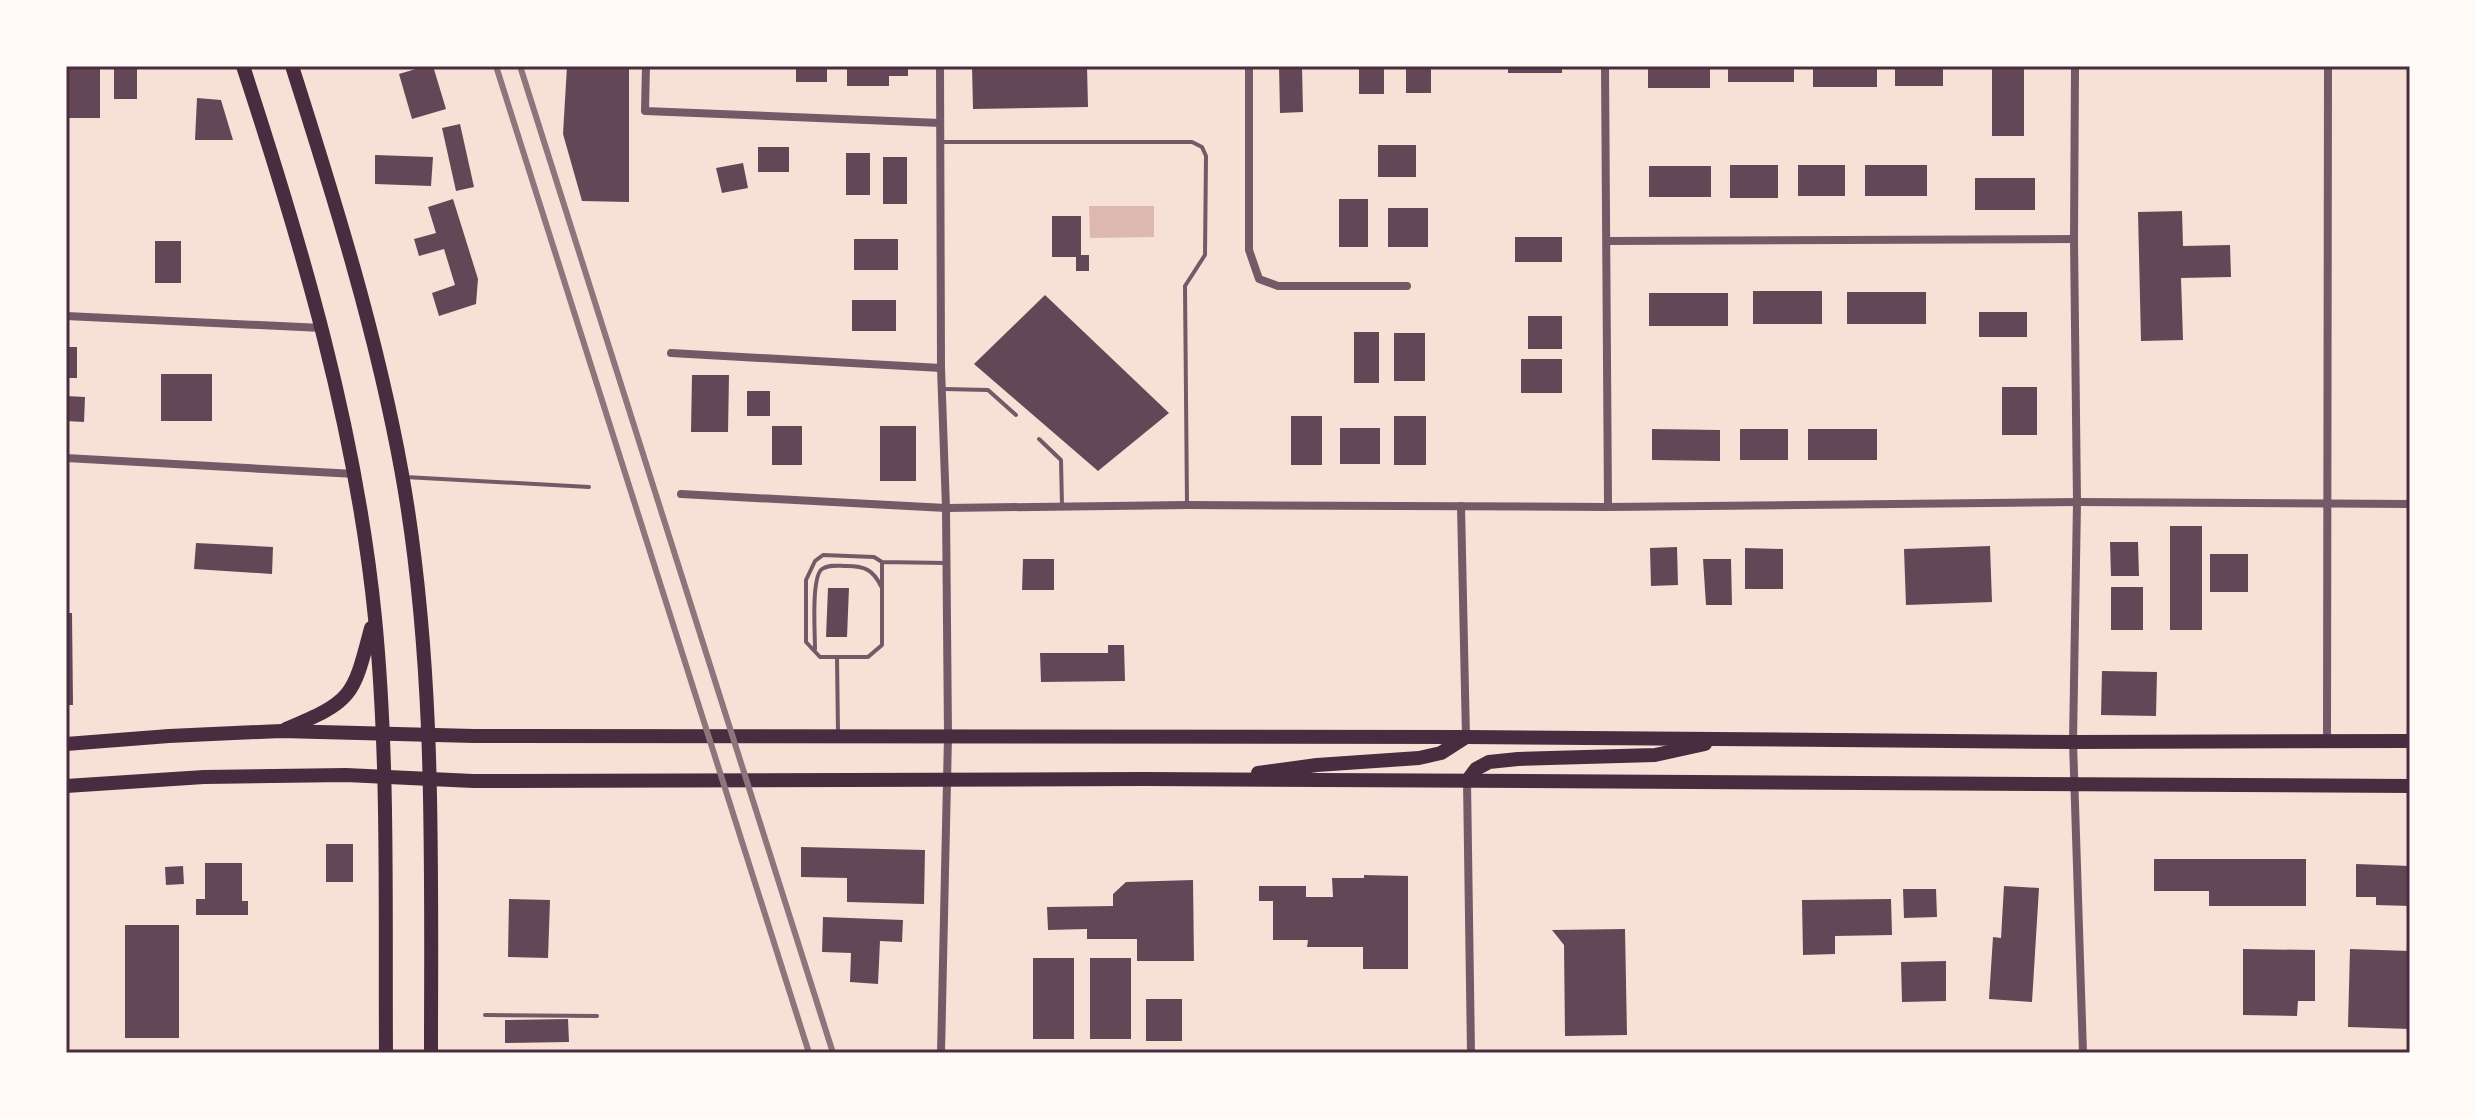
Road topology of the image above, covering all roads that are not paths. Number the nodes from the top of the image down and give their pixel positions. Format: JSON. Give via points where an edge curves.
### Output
{"nodes":[{"id":1,"x":243,"y":66,"type":"edge"},
{"id":2,"x":646,"y":66,"type":"edge"},
{"id":3,"x":940,"y":66,"type":"edge"},
{"id":4,"x":1249,"y":66,"type":"edge"},
{"id":5,"x":1605,"y":66,"type":"edge"},
{"id":6,"x":2075,"y":66,"type":"edge"},
{"id":7,"x":2328,"y":66,"type":"edge"},
{"id":8,"x":291,"y":67,"type":"edge"},
{"id":9,"x":940,"y":123,"type":"junction"},
{"id":10,"x":940,"y":142,"type":"junction"},
{"id":11,"x":2074,"y":239,"type":"junction"},
{"id":12,"x":1607,"y":241,"type":"junction"},
{"id":13,"x":1407,"y":286,"type":"dead end"},
{"id":14,"x":66,"y":316,"type":"edge"},
{"id":15,"x":322,"y":328,"type":"junction"},
{"id":16,"x":671,"y":353,"type":"dead end"},
{"id":17,"x":941,"y":368,"type":"junction"},
{"id":18,"x":942,"y":389,"type":"junction"},
{"id":19,"x":1016,"y":415,"type":"dead end"},
{"id":20,"x":1039,"y":439,"type":"dead end"},
{"id":21,"x":66,"y":458,"type":"edge"},
{"id":22,"x":355,"y":474,"type":"junction"},
{"id":23,"x":403,"y":477,"type":"junction"},
{"id":24,"x":589,"y":487,"type":"dead end"},
{"id":25,"x":681,"y":494,"type":"dead end"},
{"id":26,"x":2077,"y":502,"type":"junction"},
{"id":27,"x":2410,"y":504,"type":"edge"},
{"id":28,"x":1187,"y":505,"type":"junction"},
{"id":29,"x":2328,"y":505,"type":"junction"},
{"id":30,"x":1062,"y":506,"type":"junction"},
{"id":31,"x":1461,"y":506,"type":"junction"},
{"id":32,"x":1608,"y":507,"type":"junction"},
{"id":33,"x":946,"y":508,"type":"junction"},
{"id":34,"x":882,"y":562,"type":"junction"},
{"id":35,"x":946,"y":563,"type":"junction"},
{"id":36,"x":882,"y":588,"type":"junction"},
{"id":37,"x":375,"y":616,"type":"junction"},
{"id":38,"x":815,"y":651,"type":"junction"},
{"id":39,"x":837,"y":657,"type":"junction"},
{"id":40,"x":281,"y":731,"type":"junction"},
{"id":41,"x":383,"y":735,"type":"junction"},
{"id":42,"x":429,"y":735,"type":"junction"},
{"id":43,"x":838,"y":736,"type":"junction"},
{"id":44,"x":948,"y":736,"type":"junction"},
{"id":45,"x":1466,"y":737,"type":"junction"},
{"id":46,"x":1721,"y":739,"type":"junction"},
{"id":47,"x":2327,"y":740,"type":"junction"},
{"id":48,"x":2410,"y":741,"type":"edge"},
{"id":49,"x":2073,"y":742,"type":"junction"},
{"id":50,"x":66,"y":744,"type":"edge"},
{"id":51,"x":384,"y":777,"type":"junction"},
{"id":52,"x":429,"y":779,"type":"junction"},
{"id":53,"x":946,"y":779,"type":"junction"},
{"id":54,"x":1230,"y":779,"type":"junction"},
{"id":55,"x":1467,"y":781,"type":"junction"},
{"id":56,"x":2074,"y":783,"type":"junction"},
{"id":57,"x":66,"y":786,"type":"edge"},
{"id":58,"x":2410,"y":786,"type":"edge"},
{"id":59,"x":485,"y":1015,"type":"dead end"},
{"id":60,"x":597,"y":1016,"type":"dead end"},
{"id":61,"x":386,"y":1053,"type":"edge"},
{"id":62,"x":431,"y":1053,"type":"edge"},
{"id":63,"x":941,"y":1053,"type":"edge"},
{"id":64,"x":1471,"y":1053,"type":"edge"},
{"id":65,"x":2083,"y":1053,"type":"edge"}],
"edges":[{"from":1,"to":15,"type":"main road"},
{"from":2,"to":9,"type":"street","via":[[645,111]]},
{"from":3,"to":9,"type":"street"},
{"from":4,"to":13,"type":"street","via":[[1249,250],[1259,279],[1278,286]]},
{"from":5,"to":12,"type":"street"},
{"from":6,"to":11,"type":"street"},
{"from":7,"to":29,"type":"street"},
{"from":8,"to":23,"type":"main road","via":[[342,223]]},
{"from":9,"to":10,"type":"street"},
{"from":10,"to":17,"type":"street"},
{"from":10,"to":28,"type":"lane","via":[[1192,142],[1202,147],[1205,255],[1185,286]]},
{"from":11,"to":12,"type":"street"},
{"from":11,"to":26,"type":"street"},
{"from":12,"to":32,"type":"street"},
{"from":14,"to":15,"type":"street"},
{"from":15,"to":22,"type":"main road"},
{"from":16,"to":17,"type":"street"},
{"from":17,"to":18,"type":"street"},
{"from":18,"to":19,"type":"lane","via":[[988,390]]},
{"from":18,"to":33,"type":"street"},
{"from":20,"to":30,"type":"lane","via":[[1061,460]]},
{"from":21,"to":22,"type":"street"},
{"from":22,"to":37,"type":"main road"},
{"from":23,"to":24,"type":"lane"},
{"from":23,"to":42,"type":"main road","via":[[421,614]]},
{"from":25,"to":33,"type":"street"},
{"from":26,"to":29,"type":"street"},
{"from":26,"to":32,"type":"street"},
{"from":26,"to":49,"type":"street"},
{"from":27,"to":29,"type":"street"},
{"from":28,"to":30,"type":"street"},
{"from":28,"to":31,"type":"street"},
{"from":29,"to":47,"type":"street"},
{"from":30,"to":33,"type":"street"},
{"from":31,"to":32,"type":"street"},
{"from":31,"to":45,"type":"street"},
{"from":33,"to":35,"type":"street"},
{"from":34,"to":35,"type":"lane"},
{"from":34,"to":36,"type":"lane"},
{"from":34,"to":38,"type":"lane","via":[[874,557],[823,555],[815,561],[806,580],[806,642]]},
{"from":35,"to":44,"type":"street"},
{"from":36,"to":38,"type":"lane","via":[[868,568],[822,569],[816,581]]},
{"from":36,"to":39,"type":"lane","via":[[882,645],[868,657]]},
{"from":37,"to":40,"type":"main road","via":[[358,679],[345,699]]},
{"from":37,"to":41,"type":"main road"},
{"from":38,"to":39,"type":"lane","via":[[820,657]]},
{"from":39,"to":43,"type":"lane"},
{"from":40,"to":41,"type":"main road"},
{"from":40,"to":50,"type":"main road"},
{"from":41,"to":42,"type":"main road"},
{"from":41,"to":51,"type":"main road"},
{"from":42,"to":43,"type":"main road"},
{"from":42,"to":52,"type":"main road"},
{"from":43,"to":44,"type":"main road"},
{"from":44,"to":45,"type":"main road"},
{"from":44,"to":53,"type":"street"},
{"from":45,"to":46,"type":"main road"},
{"from":45,"to":54,"type":"main road","via":[[1441,753],[1419,758],[1317,765]]},
{"from":46,"to":49,"type":"main road"},
{"from":46,"to":55,"type":"main road","via":[[1655,755],[1489,762]]},
{"from":47,"to":48,"type":"main road"},
{"from":47,"to":49,"type":"main road"},
{"from":49,"to":56,"type":"street"},
{"from":51,"to":52,"type":"main road"},
{"from":51,"to":57,"type":"main road","via":[[204,777]]},
{"from":51,"to":61,"type":"main road"},
{"from":52,"to":53,"type":"main road"},
{"from":52,"to":62,"type":"main road"},
{"from":53,"to":54,"type":"main road"},
{"from":53,"to":63,"type":"street"},
{"from":54,"to":55,"type":"main road"},
{"from":55,"to":56,"type":"main road"},
{"from":55,"to":64,"type":"street"},
{"from":56,"to":58,"type":"main road"},
{"from":56,"to":65,"type":"street"},
{"from":59,"to":60,"type":"lane"}]}
